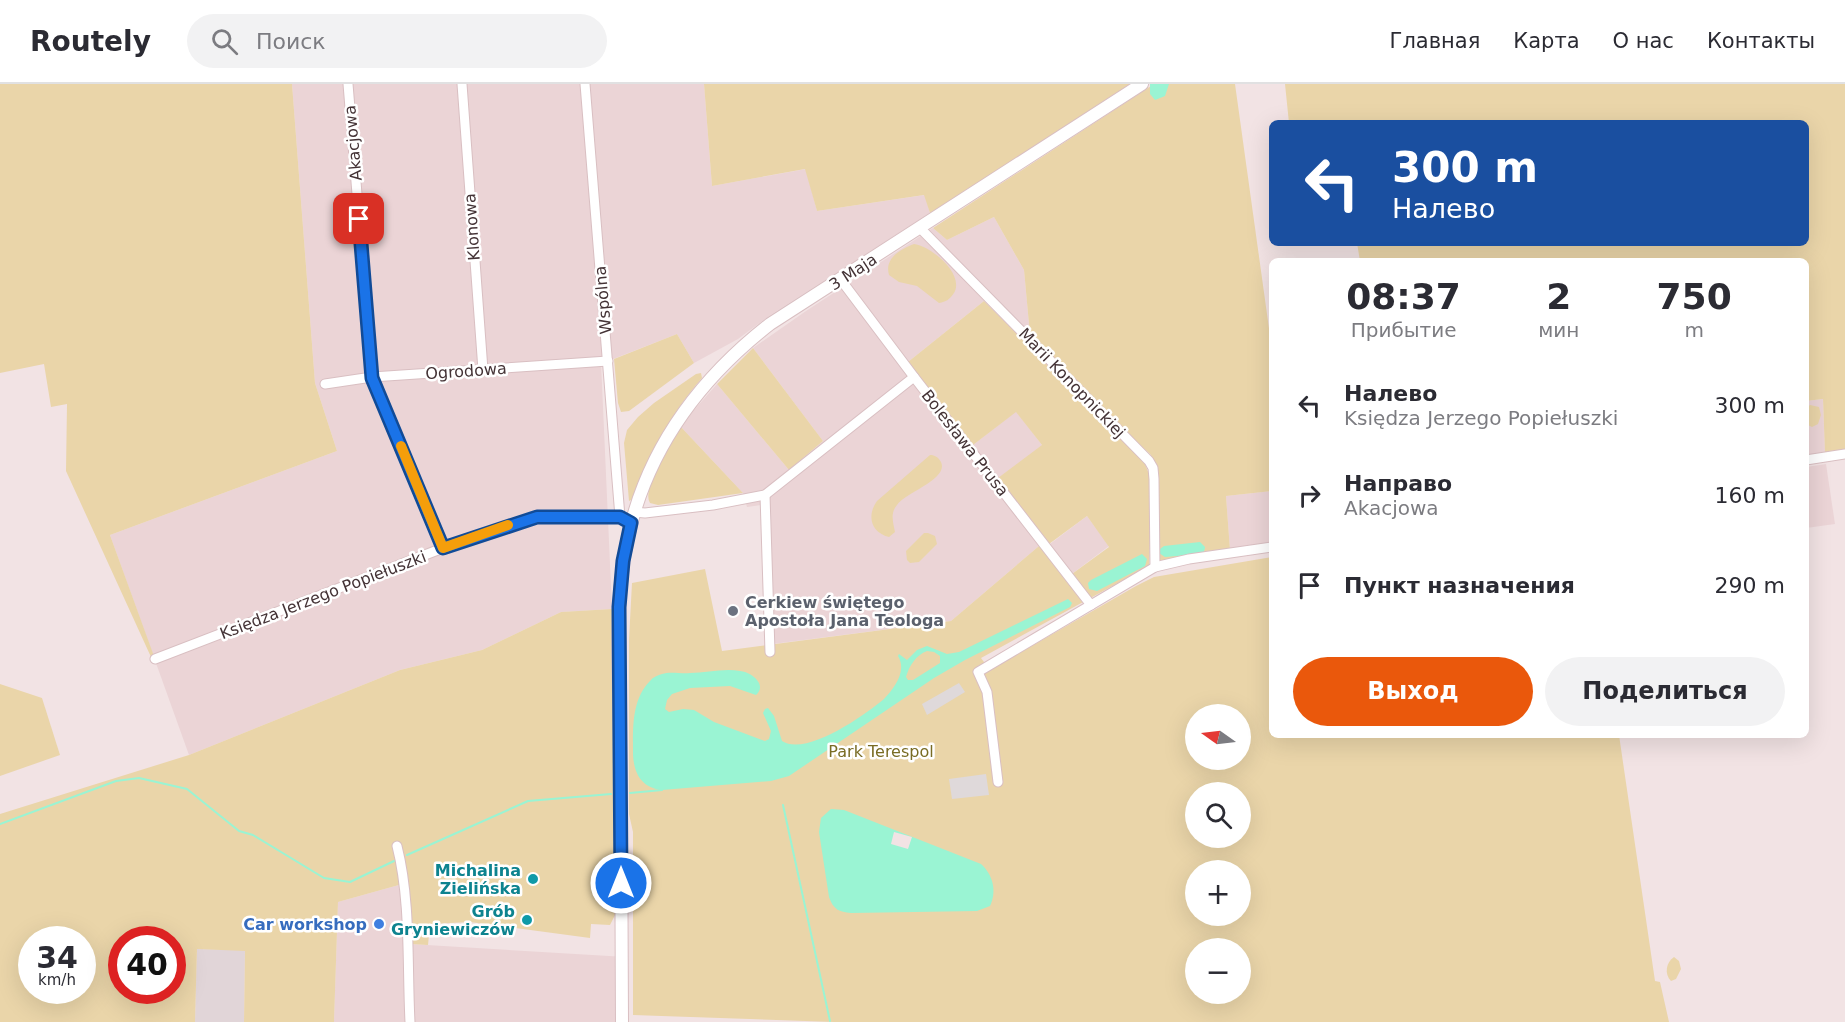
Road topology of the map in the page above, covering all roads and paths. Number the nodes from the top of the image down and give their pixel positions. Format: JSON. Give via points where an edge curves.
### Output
{"nodes":[{"id":1,"x":348,"y":84,"type":"edge"},
{"id":2,"x":462,"y":84,"type":"edge"},
{"id":3,"x":585,"y":84,"type":"edge"},
{"id":4,"x":1140,"y":85,"type":"edge"},
{"id":5,"x":921,"y":228,"type":"junction"},
{"id":6,"x":841,"y":280,"type":"junction"},
{"id":7,"x":608,"y":362,"type":"junction"},
{"id":8,"x":483,"y":370,"type":"junction"},
{"id":9,"x":914,"y":377,"type":"junction"},
{"id":10,"x":372,"y":378,"type":"junction"},
{"id":11,"x":325,"y":384,"type":"dead end"},
{"id":12,"x":1845,"y":454,"type":"edge"},
{"id":13,"x":1809,"y":460,"type":"edge"},
{"id":14,"x":765,"y":495,"type":"junction"},
{"id":15,"x":628,"y":517,"type":"junction"},
{"id":16,"x":1269,"y":547,"type":"edge"},
{"id":17,"x":443,"y":548,"type":"junction"},
{"id":18,"x":1155,"y":567,"type":"junction"},
{"id":19,"x":1091,"y":605,"type":"junction"},
{"id":20,"x":770,"y":652,"type":"dead end"},
{"id":21,"x":155,"y":659,"type":"dead end"},
{"id":22,"x":998,"y":782,"type":"dead end"},
{"id":23,"x":398,"y":846,"type":"dead end"},
{"id":24,"x":410,"y":1022,"type":"edge"},
{"id":25,"x":622,"y":1022,"type":"edge"}],
"edges":[{"from":1,"to":10,"type":"street","name":"Akacjowa"},
{"from":2,"to":8,"type":"street","name":"Klonowa"},
{"from":3,"to":7,"type":"street","name":"Wspólna"},
{"from":4,"to":5,"type":"street","name":"3 Maja"},
{"from":5,"to":6,"type":"street","name":"3 Maja"},
{"from":5,"to":18,"type":"street","name":"Marii Konopnickiej","via":[[1149,461],[1154,479]]},
{"from":6,"to":9,"type":"street","name":"Bolesława Prusa"},
{"from":6,"to":15,"type":"street","name":"3 Maja","via":[[770,324],[709,379],[667,436]]},
{"from":7,"to":8,"type":"street","name":"Ogrodowa"},
{"from":7,"to":15,"type":"street","name":"Wspólna"},
{"from":8,"to":10,"type":"street","name":"Ogrodowa"},
{"from":9,"to":14,"type":"street","name":"Księdza Jerzego Popiełuszki"},
{"from":9,"to":19,"type":"street","name":"Bolesława Prusa"},
{"from":10,"to":11,"type":"street","name":"Ogrodowa"},
{"from":10,"to":17,"type":"street","name":"Akacjowa"},
{"from":12,"to":13,"type":"street"},
{"from":14,"to":15,"type":"street","name":"Księdza Jerzego Popiełuszki"},
{"from":14,"to":20,"type":"street"},
{"from":15,"to":17,"type":"street","name":"Księdza Jerzego Popiełuszki","via":[[537,517]]},
{"from":15,"to":25,"type":"street","name":"3 Maja","via":[[619,607]]},
{"from":16,"to":18,"type":"street"},
{"from":17,"to":21,"type":"street","name":"Księdza Jerzego Popiełuszki"},
{"from":18,"to":19,"type":"street"},
{"from":19,"to":22,"type":"street","via":[[978,672],[987,692]]},
{"from":23,"to":24,"type":"street","via":[[406,902]]}]}
